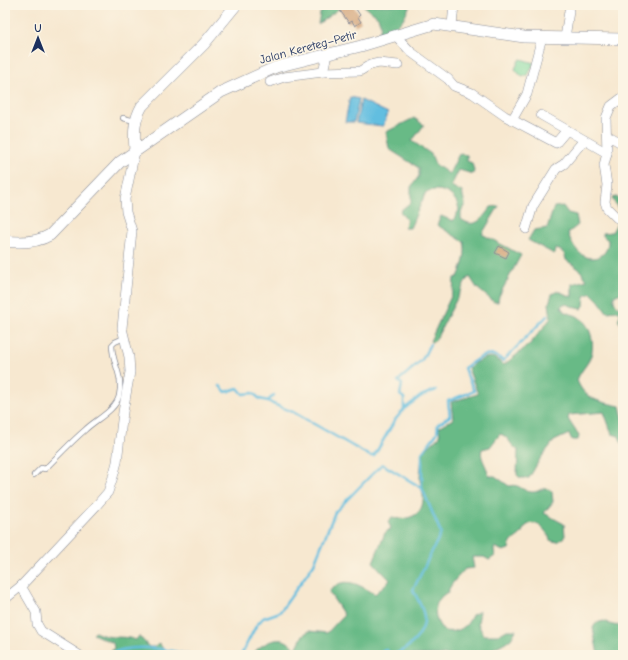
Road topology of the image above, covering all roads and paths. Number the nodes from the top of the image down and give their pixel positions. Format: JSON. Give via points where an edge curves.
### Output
{"nodes":[{"id":1,"x":236,"y":5,"type":"edge"},
{"id":2,"x":454,"y":5,"type":"edge"},
{"id":3,"x":569,"y":11,"type":"dead end"},
{"id":4,"x":452,"y":25,"type":"junction"},
{"id":5,"x":396,"y":36,"type":"junction"},
{"id":6,"x":542,"y":37,"type":"junction"},
{"id":7,"x":566,"y":38,"type":"junction"},
{"id":8,"x":623,"y":39,"type":"edge"},
{"id":9,"x":327,"y":54,"type":"junction"},
{"id":10,"x":398,"y":65,"type":"dead end"},
{"id":11,"x":324,"y":72,"type":"junction"},
{"id":12,"x":270,"y":82,"type":"dead end"},
{"id":13,"x":623,"y":97,"type":"edge"},
{"id":14,"x":541,"y":115,"type":"dead end"},
{"id":15,"x":123,"y":118,"type":"dead end"},
{"id":16,"x":512,"y":120,"type":"junction"},
{"id":17,"x":135,"y":121,"type":"junction"},
{"id":18,"x":567,"y":130,"type":"junction"},
{"id":19,"x":607,"y":135,"type":"junction"},
{"id":20,"x":584,"y":140,"type":"junction"},
{"id":21,"x":623,"y":144,"type":"edge"},
{"id":22,"x":135,"y":152,"type":"junction"},
{"id":23,"x":608,"y":153,"type":"junction"},
{"id":24,"x":617,"y":218,"type":"dead end"},
{"id":25,"x":526,"y":229,"type":"dead end"},
{"id":26,"x":5,"y":240,"type":"edge"},
{"id":27,"x":124,"y":338,"type":"junction"},
{"id":28,"x":34,"y":475,"type":"dead end"},
{"id":29,"x":21,"y":586,"type":"junction"},
{"id":30,"x":5,"y":599,"type":"edge"},
{"id":31,"x":79,"y":655,"type":"edge"}],
"edges":[{"from":1,"to":17,"type":"street","via":[[204,44],[142,106]]},
{"from":2,"to":4,"type":"street"},
{"from":3,"to":7,"type":"street"},
{"from":4,"to":5,"type":"street","name":"Jalan Kereteg–Petir","via":[[431,24]]},
{"from":4,"to":6,"type":"street","name":"Jalan Kereteg–Petir","via":[[514,36]]},
{"from":5,"to":9,"type":"street","name":"Jalan Kereteg–Petir"},
{"from":5,"to":16,"type":"street","via":[[401,43],[454,86],[475,94]]},
{"from":6,"to":7,"type":"street","name":"Jalan Kereteg–Petir"},
{"from":6,"to":16,"type":"street","via":[[527,94]]},
{"from":7,"to":8,"type":"street","name":"Jalan Kereteg–Petir"},
{"from":9,"to":11,"type":"street"},
{"from":9,"to":22,"type":"street","name":"Jalan Kereteg–Petir","via":[[276,66],[221,92]]},
{"from":10,"to":11,"type":"street","via":[[379,63],[360,71]]},
{"from":11,"to":12,"type":"street"},
{"from":13,"to":19,"type":"street","via":[[607,112]]},
{"from":14,"to":18,"type":"street"},
{"from":15,"to":17,"type":"lane"},
{"from":16,"to":18,"type":"street","via":[[556,143]]},
{"from":17,"to":22,"type":"street"},
{"from":18,"to":20,"type":"street"},
{"from":19,"to":21,"type":"street"},
{"from":19,"to":23,"type":"street"},
{"from":20,"to":23,"type":"street"},
{"from":20,"to":25,"type":"street","via":[[564,164],[556,169],[533,206]]},
{"from":22,"to":26,"type":"street","name":"Jalan Kereteg–Petir","via":[[113,169],[50,235],[22,242]]},
{"from":22,"to":27,"type":"street","via":[[125,199],[132,231],[122,322]]},
{"from":23,"to":24,"type":"street","via":[[604,163],[607,185],[605,202]]},
{"from":27,"to":28,"type":"lane","via":[[112,345],[112,358],[119,374],[118,400],[45,469],[41,468]]},
{"from":27,"to":29,"type":"street","via":[[130,372],[122,412],[117,462],[108,492]]},
{"from":29,"to":30,"type":"street"},
{"from":29,"to":31,"type":"street","via":[[36,612],[37,624],[41,631]]}]}
